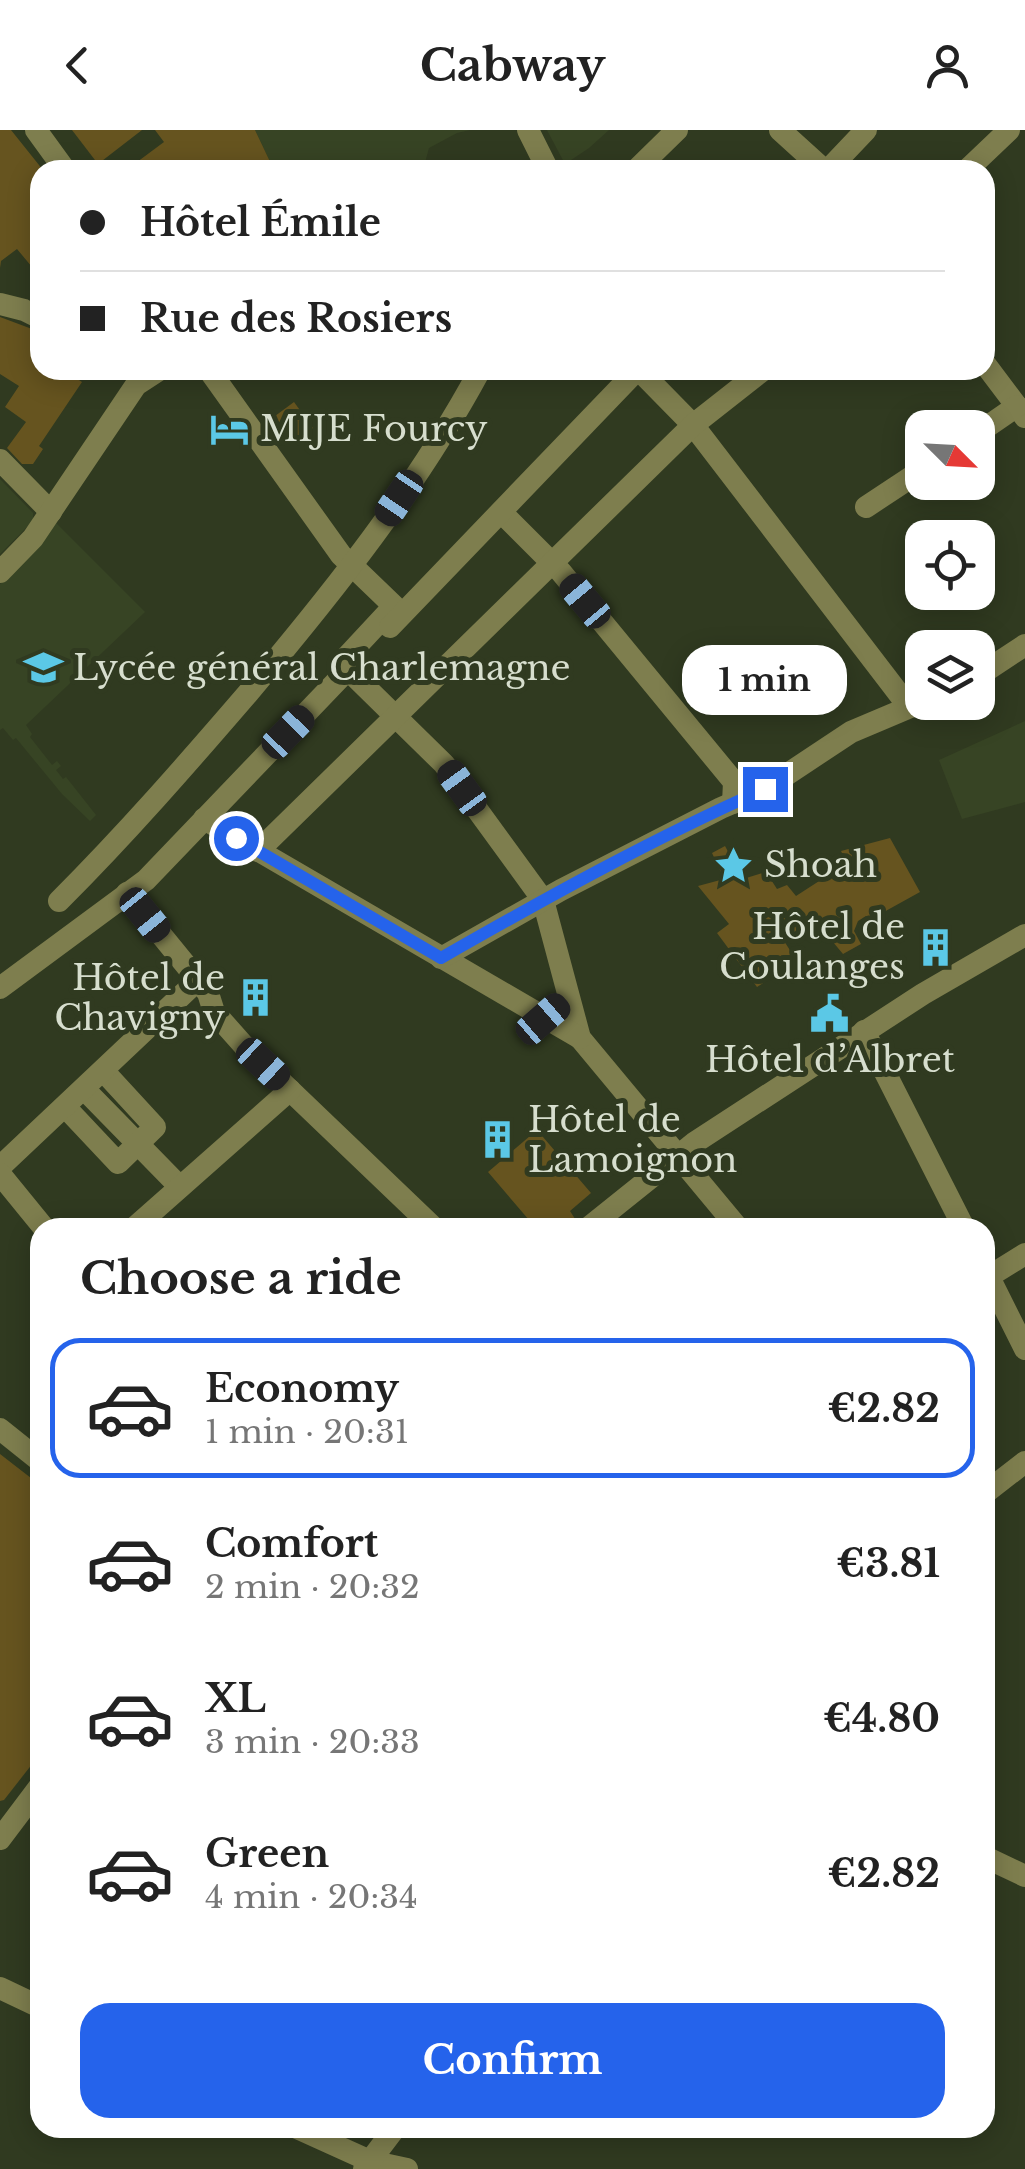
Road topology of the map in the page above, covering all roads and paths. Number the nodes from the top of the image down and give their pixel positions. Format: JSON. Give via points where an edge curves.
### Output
{"nodes":[{"id":1,"x":36,"y":130,"type":"edge"},
{"id":2,"x":528,"y":130,"type":"edge"},
{"id":3,"x":676,"y":130,"type":"edge"},
{"id":4,"x":780,"y":130,"type":"edge"},
{"id":5,"x":866,"y":130,"type":"edge"},
{"id":6,"x":1008,"y":130,"type":"edge"},
{"id":7,"x":58,"y":160,"type":"edge"},
{"id":8,"x":543,"y":160,"type":"edge"},
{"id":9,"x":646,"y":160,"type":"edge"},
{"id":10,"x":814,"y":160,"type":"edge"},
{"id":11,"x":832,"y":160,"type":"edge"},
{"id":12,"x":977,"y":160,"type":"edge"},
{"id":13,"x":0,"y":304,"type":"edge"},
{"id":14,"x":30,"y":313,"type":"edge"},
{"id":15,"x":995,"y":377,"type":"edge"},
{"id":16,"x":130,"y":380,"type":"edge"},
{"id":17,"x":215,"y":380,"type":"edge"},
{"id":18,"x":475,"y":380,"type":"edge"},
{"id":19,"x":628,"y":380,"type":"edge"},
{"id":20,"x":648,"y":380,"type":"edge"},
{"id":21,"x":750,"y":380,"type":"edge"},
{"id":22,"x":1021,"y":411,"type":"edge"},
{"id":23,"x":995,"y":424,"type":"edge"},
{"id":24,"x":694,"y":425,"type":"junction"},
{"id":25,"x":0,"y":460,"type":"edge"},
{"id":26,"x":905,"y":481,"type":"edge"},
{"id":27,"x":866,"y":507,"type":"dead end"},
{"id":28,"x":51,"y":512,"type":"junction"},
{"id":29,"x":501,"y":512,"type":"junction"},
{"id":30,"x":552,"y":563,"type":"junction"},
{"id":31,"x":352,"y":568,"type":"junction"},
{"id":32,"x":0,"y":572,"type":"edge"},
{"id":33,"x":1025,"y":645,"type":"edge"},
{"id":34,"x":995,"y":665,"type":"edge"},
{"id":35,"x":345,"y":666,"type":"junction"},
{"id":36,"x":905,"y":690,"type":"edge"},
{"id":37,"x":905,"y":709,"type":"edge"},
{"id":38,"x":395,"y":715,"type":"junction"},
{"id":39,"x":733,"y":803,"type":"junction"},
{"id":40,"x":204,"y":819,"type":"junction"},
{"id":41,"x":258,"y":851,"type":"junction"},
{"id":42,"x":126,"y":893,"type":"junction"},
{"id":43,"x":543,"y":900,"type":"junction"},
{"id":44,"x":59,"y":901,"type":"dead end"},
{"id":45,"x":1025,"y":936,"type":"edge"},
{"id":46,"x":441,"y":958,"type":"junction"},
{"id":47,"x":198,"y":980,"type":"junction"},
{"id":48,"x":0,"y":988,"type":"edge"},
{"id":49,"x":569,"y":997,"type":"junction"},
{"id":50,"x":543,"y":1019,"type":"junction"},
{"id":51,"x":864,"y":1032,"type":"junction"},
{"id":52,"x":580,"y":1038,"type":"junction"},
{"id":53,"x":109,"y":1077,"type":"dead end"},
{"id":54,"x":290,"y":1090,"type":"junction"},
{"id":55,"x":90,"y":1094,"type":"dead end"},
{"id":56,"x":70,"y":1112,"type":"dead end"},
{"id":57,"x":142,"y":1148,"type":"junction"},
{"id":58,"x":676,"y":1155,"type":"junction"},
{"id":59,"x":0,"y":1171,"type":"edge"},
{"id":60,"x":180,"y":1187,"type":"junction"},
{"id":61,"x":36,"y":1218,"type":"edge"},
{"id":62,"x":145,"y":1218,"type":"edge"},
{"id":63,"x":424,"y":1218,"type":"edge"},
{"id":64,"x":600,"y":1218,"type":"edge"},
{"id":65,"x":730,"y":1218,"type":"edge"},
{"id":66,"x":959,"y":1218,"type":"edge"},
{"id":67,"x":1025,"y":1254,"type":"edge"},
{"id":68,"x":995,"y":1269,"type":"edge"},
{"id":69,"x":995,"y":1289,"type":"edge"},
{"id":70,"x":1025,"y":1350,"type":"edge"},
{"id":71,"x":0,"y":1430,"type":"edge"},
{"id":72,"x":30,"y":1453,"type":"edge"},
{"id":73,"x":1025,"y":1462,"type":"edge"},
{"id":74,"x":995,"y":1485,"type":"edge"},
{"id":75,"x":30,"y":1799,"type":"edge"},
{"id":76,"x":1,"y":1836,"type":"edge"},
{"id":77,"x":995,"y":1861,"type":"edge"},
{"id":78,"x":1025,"y":1876,"type":"edge"},
{"id":79,"x":0,"y":1988,"type":"edge"},
{"id":80,"x":30,"y":2002,"type":"edge"},
{"id":81,"x":316,"y":2138,"type":"edge"},
{"id":82,"x":388,"y":2138,"type":"edge"},
{"id":83,"x":367,"y":2165,"type":"edge"},
{"id":84,"x":407,"y":2169,"type":"edge"}],
"edges":[{"from":1,"to":7,"type":"street"},
{"from":2,"to":8,"type":"street"},
{"from":3,"to":9,"type":"street"},
{"from":4,"to":10,"type":"street"},
{"from":5,"to":11,"type":"street"},
{"from":6,"to":12,"type":"street"},
{"from":13,"to":14,"type":"street"},
{"from":15,"to":22,"type":"street"},
{"from":16,"to":28,"type":"street"},
{"from":17,"to":31,"type":"street"},
{"from":18,"to":31,"type":"street"},
{"from":19,"to":29,"type":"street"},
{"from":20,"to":24,"type":"street"},
{"from":21,"to":24,"type":"street"},
{"from":22,"to":23,"type":"street"},
{"from":24,"to":30,"type":"street"},
{"from":24,"to":36,"type":"street"},
{"from":25,"to":28,"type":"street"},
{"from":26,"to":27,"type":"street"},
{"from":28,"to":32,"type":"street"},
{"from":29,"to":30,"type":"street"},
{"from":29,"to":35,"type":"street"},
{"from":30,"to":38,"type":"street"},
{"from":30,"to":39,"type":"street","via":[[734,782]]},
{"from":31,"to":35,"type":"street","via":[[394,606]]},
{"from":31,"to":44,"type":"street","via":[[172,783]]},
{"from":33,"to":34,"type":"street"},
{"from":35,"to":38,"type":"street"},
{"from":35,"to":40,"type":"street"},
{"from":37,"to":39,"type":"street","via":[[850,732]]},
{"from":38,"to":41,"type":"street"},
{"from":38,"to":43,"type":"street","via":[[444,764]]},
{"from":39,"to":43,"type":"street"},
{"from":40,"to":41,"type":"street"},
{"from":40,"to":42,"type":"street"},
{"from":41,"to":46,"type":"street"},
{"from":42,"to":47,"type":"street"},
{"from":42,"to":48,"type":"street"},
{"from":43,"to":46,"type":"street"},
{"from":43,"to":49,"type":"street"},
{"from":45,"to":51,"type":"street"},
{"from":46,"to":50,"type":"street"},
{"from":47,"to":54,"type":"street","via":[[220,1019]]},
{"from":47,"to":59,"type":"street"},
{"from":49,"to":50,"type":"street"},
{"from":49,"to":52,"type":"street"},
{"from":50,"to":52,"type":"street"},
{"from":51,"to":58,"type":"street"},
{"from":51,"to":66,"type":"street"},
{"from":52,"to":58,"type":"street"},
{"from":53,"to":57,"type":"street","via":[[155,1127]]},
{"from":54,"to":60,"type":"street"},
{"from":54,"to":63,"type":"street"},
{"from":55,"to":57,"type":"street"},
{"from":56,"to":57,"type":"street","via":[[118,1163]]},
{"from":57,"to":60,"type":"street"},
{"from":58,"to":64,"type":"street"},
{"from":58,"to":65,"type":"street"},
{"from":59,"to":61,"type":"street"},
{"from":60,"to":62,"type":"street"},
{"from":67,"to":68,"type":"street"},
{"from":69,"to":70,"type":"street"},
{"from":71,"to":72,"type":"street"},
{"from":73,"to":74,"type":"street"},
{"from":75,"to":76,"type":"street"},
{"from":77,"to":78,"type":"street"},
{"from":79,"to":80,"type":"street"},
{"from":81,"to":83,"type":"street"},
{"from":82,"to":83,"type":"street"},
{"from":83,"to":84,"type":"street"}]}
